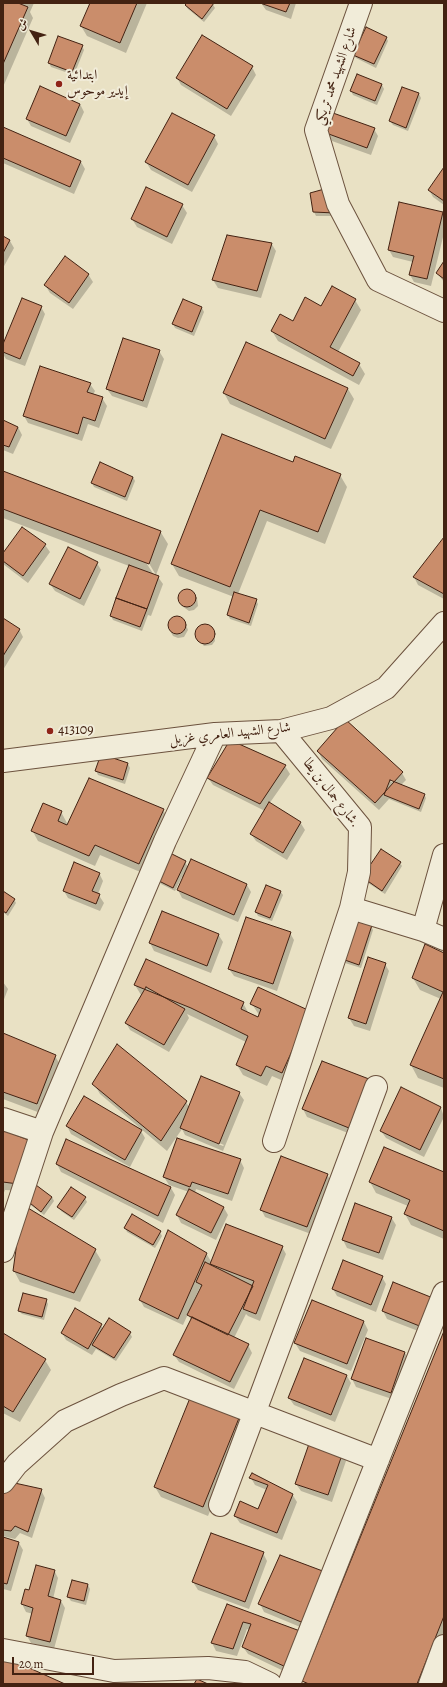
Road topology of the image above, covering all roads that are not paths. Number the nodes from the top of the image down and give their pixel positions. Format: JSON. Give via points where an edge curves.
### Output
{"nodes":[{"id":1,"x":361,"y":3,"type":"edge"},
{"id":2,"x":444,"y":311,"type":"edge"},
{"id":3,"x":444,"y":623,"type":"edge"},
{"id":4,"x":281,"y":731,"type":"junction"},
{"id":5,"x":215,"y":734,"type":"junction"},
{"id":6,"x":3,"y":761,"type":"edge"},
{"id":7,"x":444,"y":855,"type":"edge"},
{"id":8,"x":351,"y":908,"type":"junction"},
{"id":9,"x":423,"y":930,"type":"junction"},
{"id":10,"x":444,"y":939,"type":"edge"},
{"id":11,"x":376,"y":1087,"type":"dead end"},
{"id":12,"x":3,"y":1119,"type":"edge"},
{"id":13,"x":42,"y":1132,"type":"junction"},
{"id":14,"x":274,"y":1141,"type":"dead end"},
{"id":15,"x":3,"y":1251,"type":"edge"},
{"id":16,"x":444,"y":1293,"type":"edge"},
{"id":17,"x":255,"y":1412,"type":"junction"},
{"id":18,"x":378,"y":1460,"type":"junction"},
{"id":19,"x":3,"y":1482,"type":"edge"},
{"id":20,"x":220,"y":1505,"type":"dead end"},
{"id":21,"x":444,"y":1646,"type":"edge"},
{"id":22,"x":3,"y":1650,"type":"edge"},
{"id":23,"x":270,"y":1684,"type":"edge"},
{"id":24,"x":289,"y":1684,"type":"edge"},
{"id":25,"x":430,"y":1684,"type":"edge"}],
"edges":[{"from":1,"to":2,"type":"street","name":"شارع الشهيد محمد تريكي","via":[[316,130],[338,204],[378,280]]},
{"from":3,"to":4,"type":"street","name":"شارع الشهيد العامري غزيل","via":[[386,688],[331,718]]},
{"from":4,"to":5,"type":"street","name":"شارع الشهيد العامري غزيل"},
{"from":4,"to":8,"type":"street","name":"شارع جمال بن يطا.","via":[[360,827],[360,872]]},
{"from":5,"to":6,"type":"street","name":"شارع الشهيد العامري غزيل"},
{"from":5,"to":13,"type":"street","via":[[164,841]]},
{"from":7,"to":9,"type":"street"},
{"from":8,"to":9,"type":"street"},
{"from":8,"to":14,"type":"street","name":"شارع جمال بن يطا."},
{"from":9,"to":10,"type":"street"},
{"from":11,"to":17,"type":"street"},
{"from":12,"to":13,"type":"street"},
{"from":13,"to":15,"type":"street"},
{"from":16,"to":18,"type":"street"},
{"from":17,"to":18,"type":"street"},
{"from":17,"to":19,"type":"street","via":[[164,1378],[65,1421],[17,1464]]},
{"from":17,"to":20,"type":"street"},
{"from":18,"to":24,"type":"street"},
{"from":21,"to":25,"type":"street"},
{"from":22,"to":23,"type":"street","via":[[114,1670],[208,1668],[238,1671]]}]}
